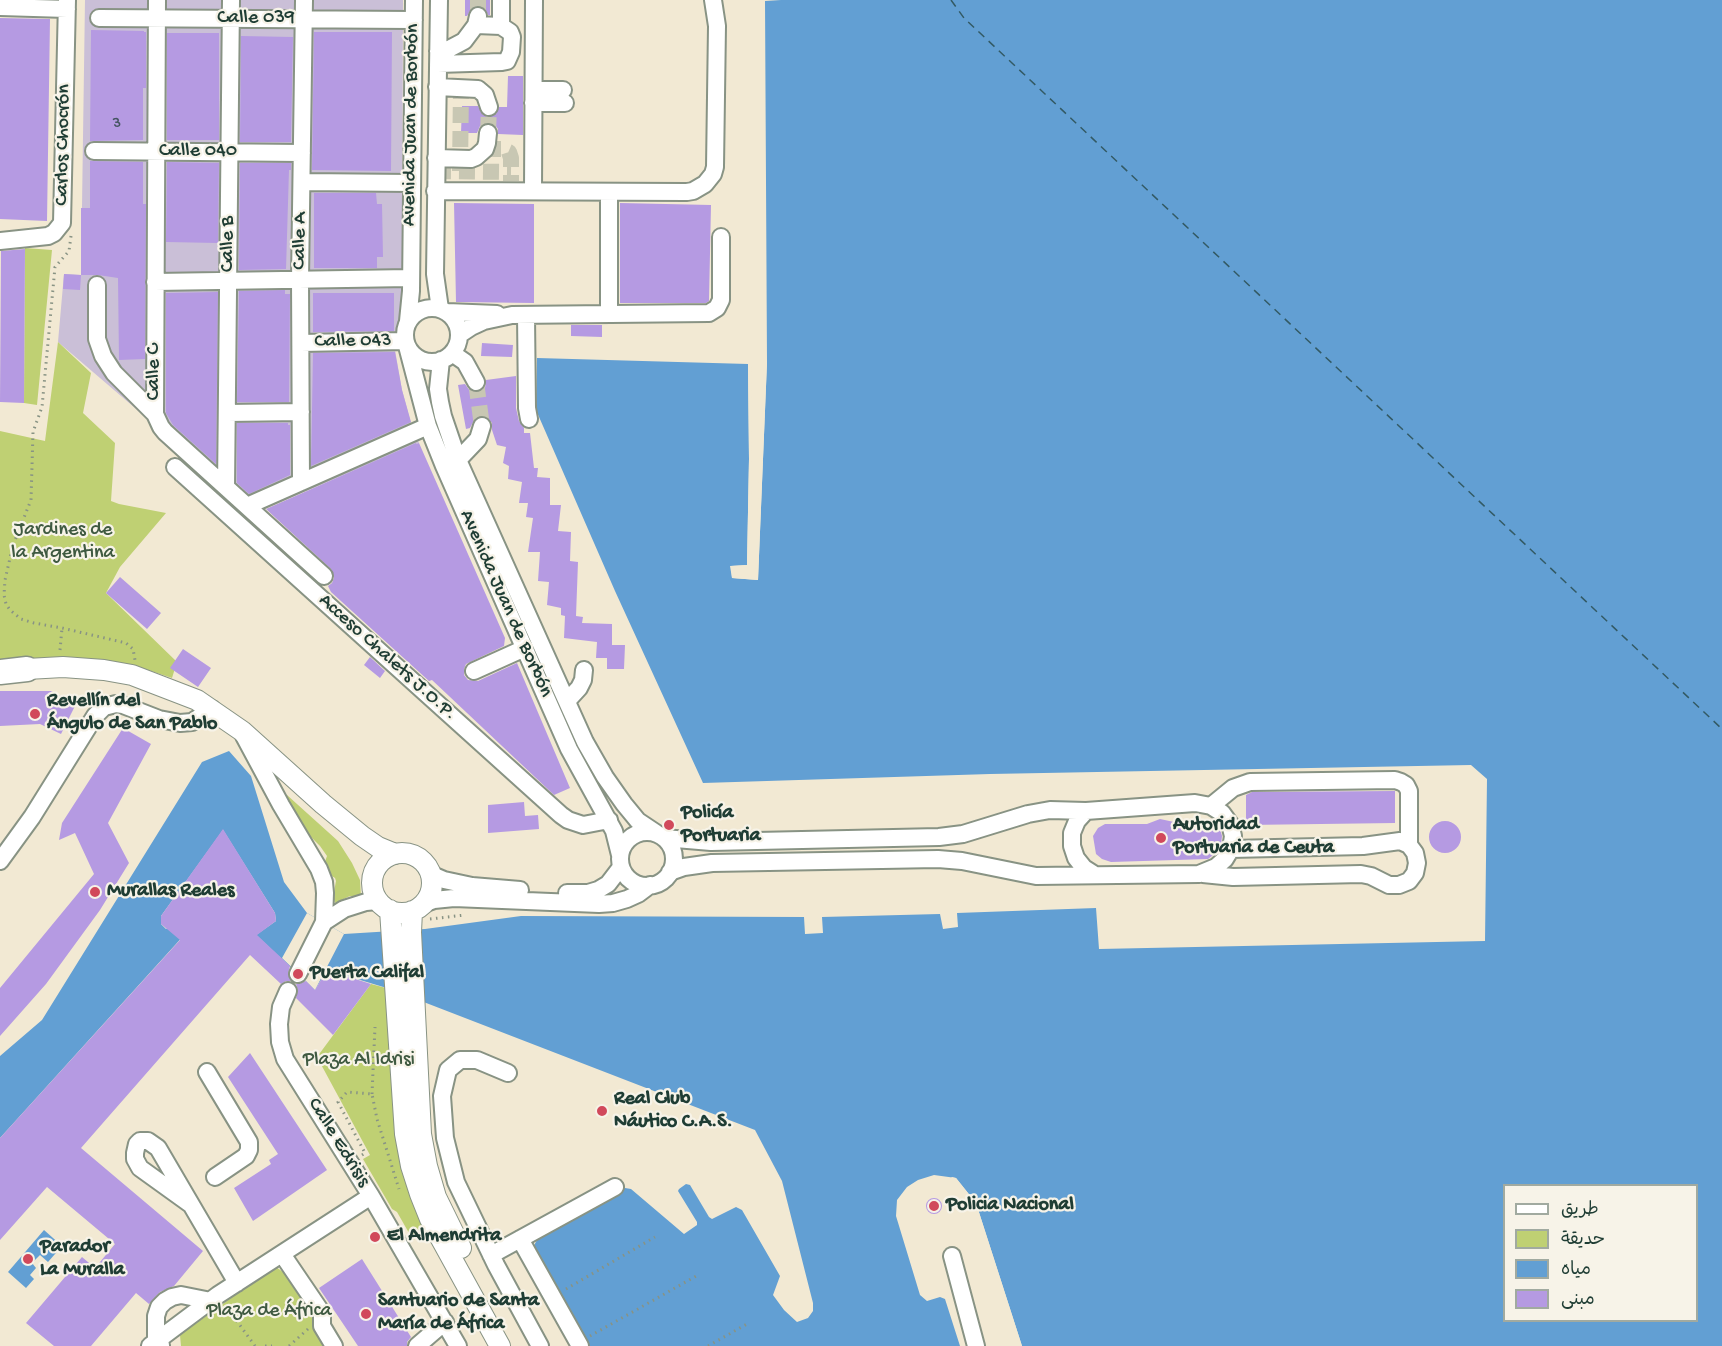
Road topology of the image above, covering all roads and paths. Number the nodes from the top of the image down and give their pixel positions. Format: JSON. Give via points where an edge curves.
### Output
{"nodes":[{"id":1,"x":157,"y":0,"type":"edge"},
{"id":2,"x":231,"y":0,"type":"edge"},
{"id":3,"x":304,"y":0,"type":"edge"},
{"id":4,"x":414,"y":0,"type":"edge"},
{"id":5,"x":439,"y":0,"type":"edge"},
{"id":6,"x":501,"y":0,"type":"edge"},
{"id":7,"x":534,"y":0,"type":"edge"},
{"id":8,"x":703,"y":0,"type":"edge"},
{"id":9,"x":713,"y":0,"type":"edge"},
{"id":10,"x":68,"y":4,"type":"edge"},
{"id":11,"x":0,"y":7,"type":"edge"},
{"id":12,"x":99,"y":18,"type":"dead end"},
{"id":13,"x":157,"y":19,"type":"junction"},
{"id":14,"x":231,"y":19,"type":"junction"},
{"id":15,"x":304,"y":19,"type":"junction"},
{"id":16,"x":414,"y":20,"type":"junction"},
{"id":17,"x":501,"y":26,"type":"junction"},
{"id":18,"x":717,"y":26,"type":"junction"},
{"id":19,"x":438,"y":58,"type":"junction"},
{"id":20,"x":437,"y":87,"type":"junction"},
{"id":21,"x":534,"y":96,"type":"junction"},
{"id":22,"x":564,"y":96,"type":"dead end"},
{"id":23,"x":489,"y":107,"type":"dead end"},
{"id":24,"x":488,"y":134,"type":"tunnel mouth"},
{"id":25,"x":94,"y":151,"type":"dead end"},
{"id":26,"x":156,"y":152,"type":"junction"},
{"id":27,"x":229,"y":152,"type":"junction"},
{"id":28,"x":302,"y":153,"type":"junction"},
{"id":29,"x":436,"y":158,"type":"junction"},
{"id":30,"x":302,"y":182,"type":"junction"},
{"id":31,"x":412,"y":183,"type":"junction"},
{"id":32,"x":435,"y":191,"type":"junction"},
{"id":33,"x":533,"y":191,"type":"junction"},
{"id":34,"x":609,"y":192,"type":"junction"},
{"id":35,"x":72,"y":232,"type":"dead end"},
{"id":36,"x":721,"y":237,"type":"dead end"},
{"id":37,"x":0,"y":241,"type":"edge"},
{"id":38,"x":410,"y":278,"type":"junction"},
{"id":39,"x":300,"y":280,"type":"junction"},
{"id":40,"x":228,"y":281,"type":"junction"},
{"id":41,"x":155,"y":282,"type":"junction"},
{"id":42,"x":97,"y":285,"type":"dead end"},
{"id":43,"x":444,"y":311,"type":"junction"},
{"id":44,"x":609,"y":314,"type":"junction"},
{"id":45,"x":519,"y":315,"type":"junction"},
{"id":46,"x":408,"y":321,"type":"junction"},
{"id":47,"x":459,"y":335,"type":"junction"},
{"id":48,"x":300,"y":343,"type":"junction"},
{"id":49,"x":406,"y":343,"type":"junction"},
{"id":50,"x":447,"y":357,"type":"junction"},
{"id":51,"x":476,"y":382,"type":"tunnel mouth"},
{"id":52,"x":301,"y":412,"type":"junction"},
{"id":53,"x":227,"y":413,"type":"junction"},
{"id":54,"x":155,"y":414,"type":"junction"},
{"id":55,"x":529,"y":419,"type":"dead end"},
{"id":56,"x":428,"y":426,"type":"junction"},
{"id":57,"x":482,"y":426,"type":"tunnel mouth"},
{"id":58,"x":458,"y":460,"type":"junction"},
{"id":59,"x":175,"y":467,"type":"dead end"},
{"id":60,"x":301,"y":482,"type":"junction"},
{"id":61,"x":226,"y":487,"type":"junction"},
{"id":62,"x":247,"y":506,"type":"junction"},
{"id":63,"x":324,"y":576,"type":"dead end"},
{"id":64,"x":62,"y":628,"type":"junction"},
{"id":65,"x":525,"y":648,"type":"junction"},
{"id":66,"x":0,"y":667,"type":"edge"},
{"id":67,"x":57,"y":667,"type":"junction"},
{"id":68,"x":27,"y":669,"type":"junction"},
{"id":69,"x":584,"y":670,"type":"dead end"},
{"id":70,"x":474,"y":671,"type":"dead end"},
{"id":71,"x":0,"y":672,"type":"edge"},
{"id":72,"x":132,"y":675,"type":"junction"},
{"id":73,"x":567,"y":701,"type":"junction"},
{"id":74,"x":212,"y":709,"type":"junction"},
{"id":75,"x":242,"y":731,"type":"junction"},
{"id":76,"x":1211,"y":806,"type":"junction"},
{"id":77,"x":1086,"y":811,"type":"junction"},
{"id":78,"x":609,"y":820,"type":"junction"},
{"id":79,"x":660,"y":836,"type":"junction"},
{"id":80,"x":1409,"y":846,"type":"junction"},
{"id":81,"x":1231,"y":849,"type":"junction"},
{"id":82,"x":395,"y":854,"type":"junction"},
{"id":83,"x":0,"y":861,"type":"edge"},
{"id":84,"x":621,"y":861,"type":"junction"},
{"id":85,"x":670,"y":872,"type":"junction"},
{"id":86,"x":1199,"y":873,"type":"junction"},
{"id":87,"x":430,"y":874,"type":"junction"},
{"id":88,"x":1095,"y":875,"type":"junction"},
{"id":89,"x":650,"y":885,"type":"junction"},
{"id":90,"x":384,"y":905,"type":"junction"},
{"id":91,"x":466,"y":915,"type":"dead end"},
{"id":92,"x":412,"y":919,"type":"junction"},
{"id":93,"x":324,"y":922,"type":"junction"},
{"id":94,"x":298,"y":974,"type":"dead end"},
{"id":95,"x":288,"y":991,"type":"dead end"},
{"id":96,"x":406,"y":1010,"type":"junction"},
{"id":97,"x":375,"y":1027,"type":"dead end"},
{"id":98,"x":207,"y":1072,"type":"dead end"},
{"id":99,"x":508,"y":1073,"type":"dead end"},
{"id":100,"x":372,"y":1094,"type":"junction"},
{"id":101,"x":358,"y":1157,"type":"dead end"},
{"id":102,"x":216,"y":1177,"type":"dead end"},
{"id":103,"x":615,"y":1187,"type":"dead end"},
{"id":104,"x":400,"y":1192,"type":"dead end"},
{"id":105,"x":371,"y":1196,"type":"junction"},
{"id":106,"x":190,"y":1204,"type":"dead end"},
{"id":107,"x":655,"y":1237,"type":"dead end"},
{"id":108,"x":520,"y":1239,"type":"junction"},
{"id":109,"x":282,"y":1254,"type":"junction"},
{"id":110,"x":491,"y":1255,"type":"junction"},
{"id":111,"x":952,"y":1256,"type":"dead end"},
{"id":112,"x":698,"y":1275,"type":"dead end"},
{"id":113,"x":237,"y":1283,"type":"junction"},
{"id":114,"x":558,"y":1294,"type":"dead end"},
{"id":115,"x":214,"y":1298,"type":"junction"},
{"id":116,"x":322,"y":1316,"type":"junction"},
{"id":117,"x":444,"y":1322,"type":"junction"},
{"id":118,"x":747,"y":1324,"type":"dead end"},
{"id":119,"x":582,"y":1343,"type":"edge"},
{"id":120,"x":156,"y":1344,"type":"edge"},
{"id":121,"x":255,"y":1346,"type":"edge"},
{"id":122,"x":265,"y":1346,"type":"edge"},
{"id":123,"x":272,"y":1346,"type":"edge"},
{"id":124,"x":289,"y":1346,"type":"edge"},
{"id":125,"x":334,"y":1346,"type":"edge"},
{"id":126,"x":343,"y":1346,"type":"edge"},
{"id":127,"x":417,"y":1346,"type":"edge"},
{"id":128,"x":458,"y":1346,"type":"edge"},
{"id":129,"x":500,"y":1346,"type":"edge"},
{"id":130,"x":513,"y":1346,"type":"edge"},
{"id":131,"x":540,"y":1346,"type":"edge"},
{"id":132,"x":708,"y":1346,"type":"edge"},
{"id":133,"x":976,"y":1346,"type":"edge"}],
"edges":[{"from":1,"to":13,"type":"street","name":"Calle C"},
{"from":2,"to":14,"type":"street","name":"Calle B"},
{"from":3,"to":15,"type":"street","name":"Calle A"},
{"from":4,"to":16,"type":"street","name":"Avenida Juan de Borbón"},
{"from":5,"to":19,"type":"street","name":"Avenida Juan de Borbón"},
{"from":6,"to":17,"type":"street"},
{"from":7,"to":21,"type":"street"},
{"from":8,"to":18,"type":"street"},
{"from":9,"to":18,"type":"street"},
{"from":10,"to":11,"type":"street"},
{"from":10,"to":37,"type":"street","name":"Carlos Chocrón","via":[[62,223],[48,236]]},
{"from":12,"to":13,"type":"street","name":"Calle 039"},
{"from":13,"to":14,"type":"street","name":"Calle 039"},
{"from":13,"to":26,"type":"street","name":"Calle C"},
{"from":14,"to":15,"type":"street","name":"Calle 039"},
{"from":14,"to":27,"type":"street","name":"Calle B"},
{"from":15,"to":16,"type":"street","name":"Calle 039"},
{"from":15,"to":28,"type":"street","name":"Calle A"},
{"from":16,"to":31,"type":"street","name":"Avenida Juan de Borbón"},
{"from":17,"to":19,"type":"street","via":[[477,21],[471,33]]},
{"from":17,"to":19,"type":"street","via":[[512,37],[507,61]]},
{"from":18,"to":34,"type":"street","via":[[715,167],[710,180],[687,192]]},
{"from":19,"to":20,"type":"street","name":"Avenida Juan de Borbón"},
{"from":20,"to":23,"type":"street","via":[[477,89],[485,95]]},
{"from":20,"to":29,"type":"street","name":"Avenida Juan de Borbón"},
{"from":21,"to":22,"type":"street"},
{"from":21,"to":33,"type":"street"},
{"from":24,"to":29,"type":"street","via":[[485,149],[476,157]]},
{"from":25,"to":26,"type":"street","name":"Calle 040"},
{"from":26,"to":27,"type":"street","name":"Calle 040"},
{"from":26,"to":41,"type":"street","name":"Calle C"},
{"from":27,"to":28,"type":"street","name":"Calle 040"},
{"from":27,"to":40,"type":"street","name":"Calle B"},
{"from":28,"to":30,"type":"street","name":"Calle A"},
{"from":29,"to":32,"type":"street","name":"Avenida Juan de Borbón"},
{"from":30,"to":31,"type":"street"},
{"from":30,"to":39,"type":"street","name":"Calle A"},
{"from":31,"to":38,"type":"street","name":"Avenida Juan de Borbón"},
{"from":32,"to":33,"type":"street"},
{"from":32,"to":43,"type":"street","name":"Avenida Juan de Borbón","via":[[435,274]]},
{"from":33,"to":34,"type":"street"},
{"from":34,"to":44,"type":"street"},
{"from":35,"to":64,"type":"path","via":[[69,250],[55,267],[42,406],[33,432],[31,500],[13,545],[4,595],[10,610],[21,619]]},
{"from":36,"to":44,"type":"street","via":[[721,300],[714,312]]},
{"from":38,"to":39,"type":"street"},
{"from":38,"to":46,"type":"street","name":"Avenida Juan de Borbón"},
{"from":39,"to":40,"type":"street"},
{"from":39,"to":48,"type":"street","name":"Calle A"},
{"from":40,"to":41,"type":"street"},
{"from":40,"to":53,"type":"street","name":"Calle B"},
{"from":41,"to":54,"type":"street","name":"Calle C"},
{"from":42,"to":54,"type":"street","via":[[97,339],[103,356],[114,373]]},
{"from":43,"to":45,"type":"street"},
{"from":43,"to":46,"type":"street","via":[[422,309]]},
{"from":43,"to":47,"type":"street","via":[[456,322]]},
{"from":44,"to":45,"type":"street"},
{"from":45,"to":47,"type":"street","via":[[484,321]]},
{"from":45,"to":55,"type":"street"},
{"from":46,"to":49,"type":"street"},
{"from":47,"to":50,"type":"street","via":[[456,348]]},
{"from":48,"to":49,"type":"street","name":"Calle 043"},
{"from":48,"to":52,"type":"street","name":"Calle A"},
{"from":49,"to":50,"type":"street","via":[[411,353],[425,361]]},
{"from":49,"to":56,"type":"street","name":"Avenida Juan de Borbón"},
{"from":50,"to":51,"type":"street","via":[[465,362]]},
{"from":50,"to":58,"type":"street","name":"Avenida Juan de Borbón","via":[[438,389]]},
{"from":52,"to":53,"type":"street"},
{"from":52,"to":60,"type":"street","name":"Calle A"},
{"from":53,"to":61,"type":"street","name":"Calle B"},
{"from":54,"to":61,"type":"street","name":"Calle C","via":[[165,432]]},
{"from":56,"to":60,"type":"street"},
{"from":56,"to":65,"type":"street","name":"Avenida Juan de Borbón"},
{"from":57,"to":58,"type":"street","via":[[478,439]]},
{"from":58,"to":73,"type":"street","name":"Avenida Juan de Borbón"},
{"from":59,"to":78,"type":"street","name":"Acceso Chalets J.O.P.","via":[[561,815],[584,825]]},
{"from":60,"to":62,"type":"street"},
{"from":61,"to":62,"type":"street","name":"Calle C"},
{"from":62,"to":63,"type":"street","name":"Calle C"},
{"from":64,"to":67,"type":"path"},
{"from":64,"to":72,"type":"path","via":[[126,643],[135,657]]},
{"from":65,"to":70,"type":"street"},
{"from":65,"to":78,"type":"street","name":"Avenida Juan de Borbón","via":[[569,749]]},
{"from":66,"to":68,"type":"highway"},
{"from":67,"to":68,"type":"main road"},
{"from":67,"to":72,"type":"main road"},
{"from":68,"to":71,"type":"highway"},
{"from":69,"to":73,"type":"street","via":[[579,688]]},
{"from":72,"to":74,"type":"main road"},
{"from":73,"to":79,"type":"street","name":"Avenida Juan de Borbón","via":[[605,777],[638,821]]},
{"from":74,"to":75,"type":"main road"},
{"from":74,"to":83,"type":"street","via":[[192,722],[180,723],[123,705],[104,707]]},
{"from":75,"to":82,"type":"main road","via":[[362,836]]},
{"from":75,"to":93,"type":"street","via":[[319,869],[324,882]]},
{"from":76,"to":77,"type":"street","via":[[1195,803]]},
{"from":76,"to":80,"type":"street","via":[[1233,788],[1250,782],[1395,780],[1409,791]]},
{"from":76,"to":81,"type":"street","via":[[1230,824]]},
{"from":77,"to":79,"type":"street","via":[[1050,810],[939,837],[695,842]]},
{"from":77,"to":88,"type":"street","via":[[1072,833],[1072,846],[1076,858]]},
{"from":78,"to":84,"type":"street","name":"Avenida Juan de Borbón"},
{"from":79,"to":84,"type":"street","via":[[648,832],[633,836],[622,847]]},
{"from":79,"to":85,"type":"street","via":[[673,854]]},
{"from":80,"to":81,"type":"street","via":[[1400,841],[1364,846]]},
{"from":80,"to":86,"type":"street","via":[[1415,853],[1415,873],[1399,885],[1361,874],[1233,877]]},
{"from":81,"to":86,"type":"street","via":[[1216,867]]},
{"from":82,"to":87,"type":"main road","via":[[416,857]]},
{"from":82,"to":90,"type":"main road","via":[[382,861],[374,873],[372,887]]},
{"from":84,"to":87,"type":"street","via":[[608,884],[577,894],[472,886]]},
{"from":84,"to":89,"type":"street","via":[[629,879]]},
{"from":85,"to":88,"type":"street","via":[[698,864],[950,860],[1036,876]]},
{"from":85,"to":89,"type":"street","via":[[662,881]]},
{"from":86,"to":88,"type":"street"},
{"from":87,"to":92,"type":"main road","via":[[431,888]]},
{"from":89,"to":92,"type":"street","via":[[614,903],[434,900]]},
{"from":90,"to":92,"type":"main road"},
{"from":90,"to":93,"type":"street","via":[[366,902],[344,909]]},
{"from":91,"to":92,"type":"path"},
{"from":92,"to":96,"type":"main road"},
{"from":93,"to":94,"type":"street"},
{"from":95,"to":105,"type":"street","name":"Calle Edrisis","via":[[279,1024],[279,1042],[285,1059]]},
{"from":96,"to":129,"type":"main road","via":[[405,1134],[411,1166],[430,1219]]},
{"from":96,"to":130,"type":"main road","via":[[421,1134],[436,1197]]},
{"from":97,"to":100,"type":"path"},
{"from":98,"to":102,"type":"street","via":[[249,1142],[246,1156]]},
{"from":99,"to":110,"type":"street","via":[[477,1060],[460,1060],[448,1070],[442,1096],[445,1138],[456,1182]]},
{"from":100,"to":101,"type":"path","via":[[347,1092],[338,1102],[365,1153]]},
{"from":100,"to":104,"type":"path"},
{"from":103,"to":108,"type":"street"},
{"from":105,"to":109,"type":"street"},
{"from":105,"to":117,"type":"street","name":"Calle Edrisis"},
{"from":106,"to":113,"type":"street"},
{"from":107,"to":114,"type":"path"},
{"from":108,"to":110,"type":"street"},
{"from":108,"to":119,"type":"street"},
{"from":109,"to":113,"type":"street"},
{"from":109,"to":116,"type":"street"},
{"from":110,"to":131,"type":"street"},
{"from":111,"to":133,"type":"street"},
{"from":112,"to":119,"type":"path"},
{"from":113,"to":115,"type":"street"},
{"from":115,"to":120,"type":"street"},
{"from":115,"to":120,"type":"street","via":[[181,1295],[165,1301],[156,1316]]},
{"from":115,"to":121,"type":"path"},
{"from":116,"to":124,"type":"path"},
{"from":116,"to":125,"type":"street","via":[[324,1331]]},
{"from":116,"to":126,"type":"street"},
{"from":117,"to":127,"type":"street"},
{"from":117,"to":128,"type":"street","name":"Calle Edrisis"},
{"from":118,"to":132,"type":"path"},
{"from":122,"to":123,"type":"path"}]}
